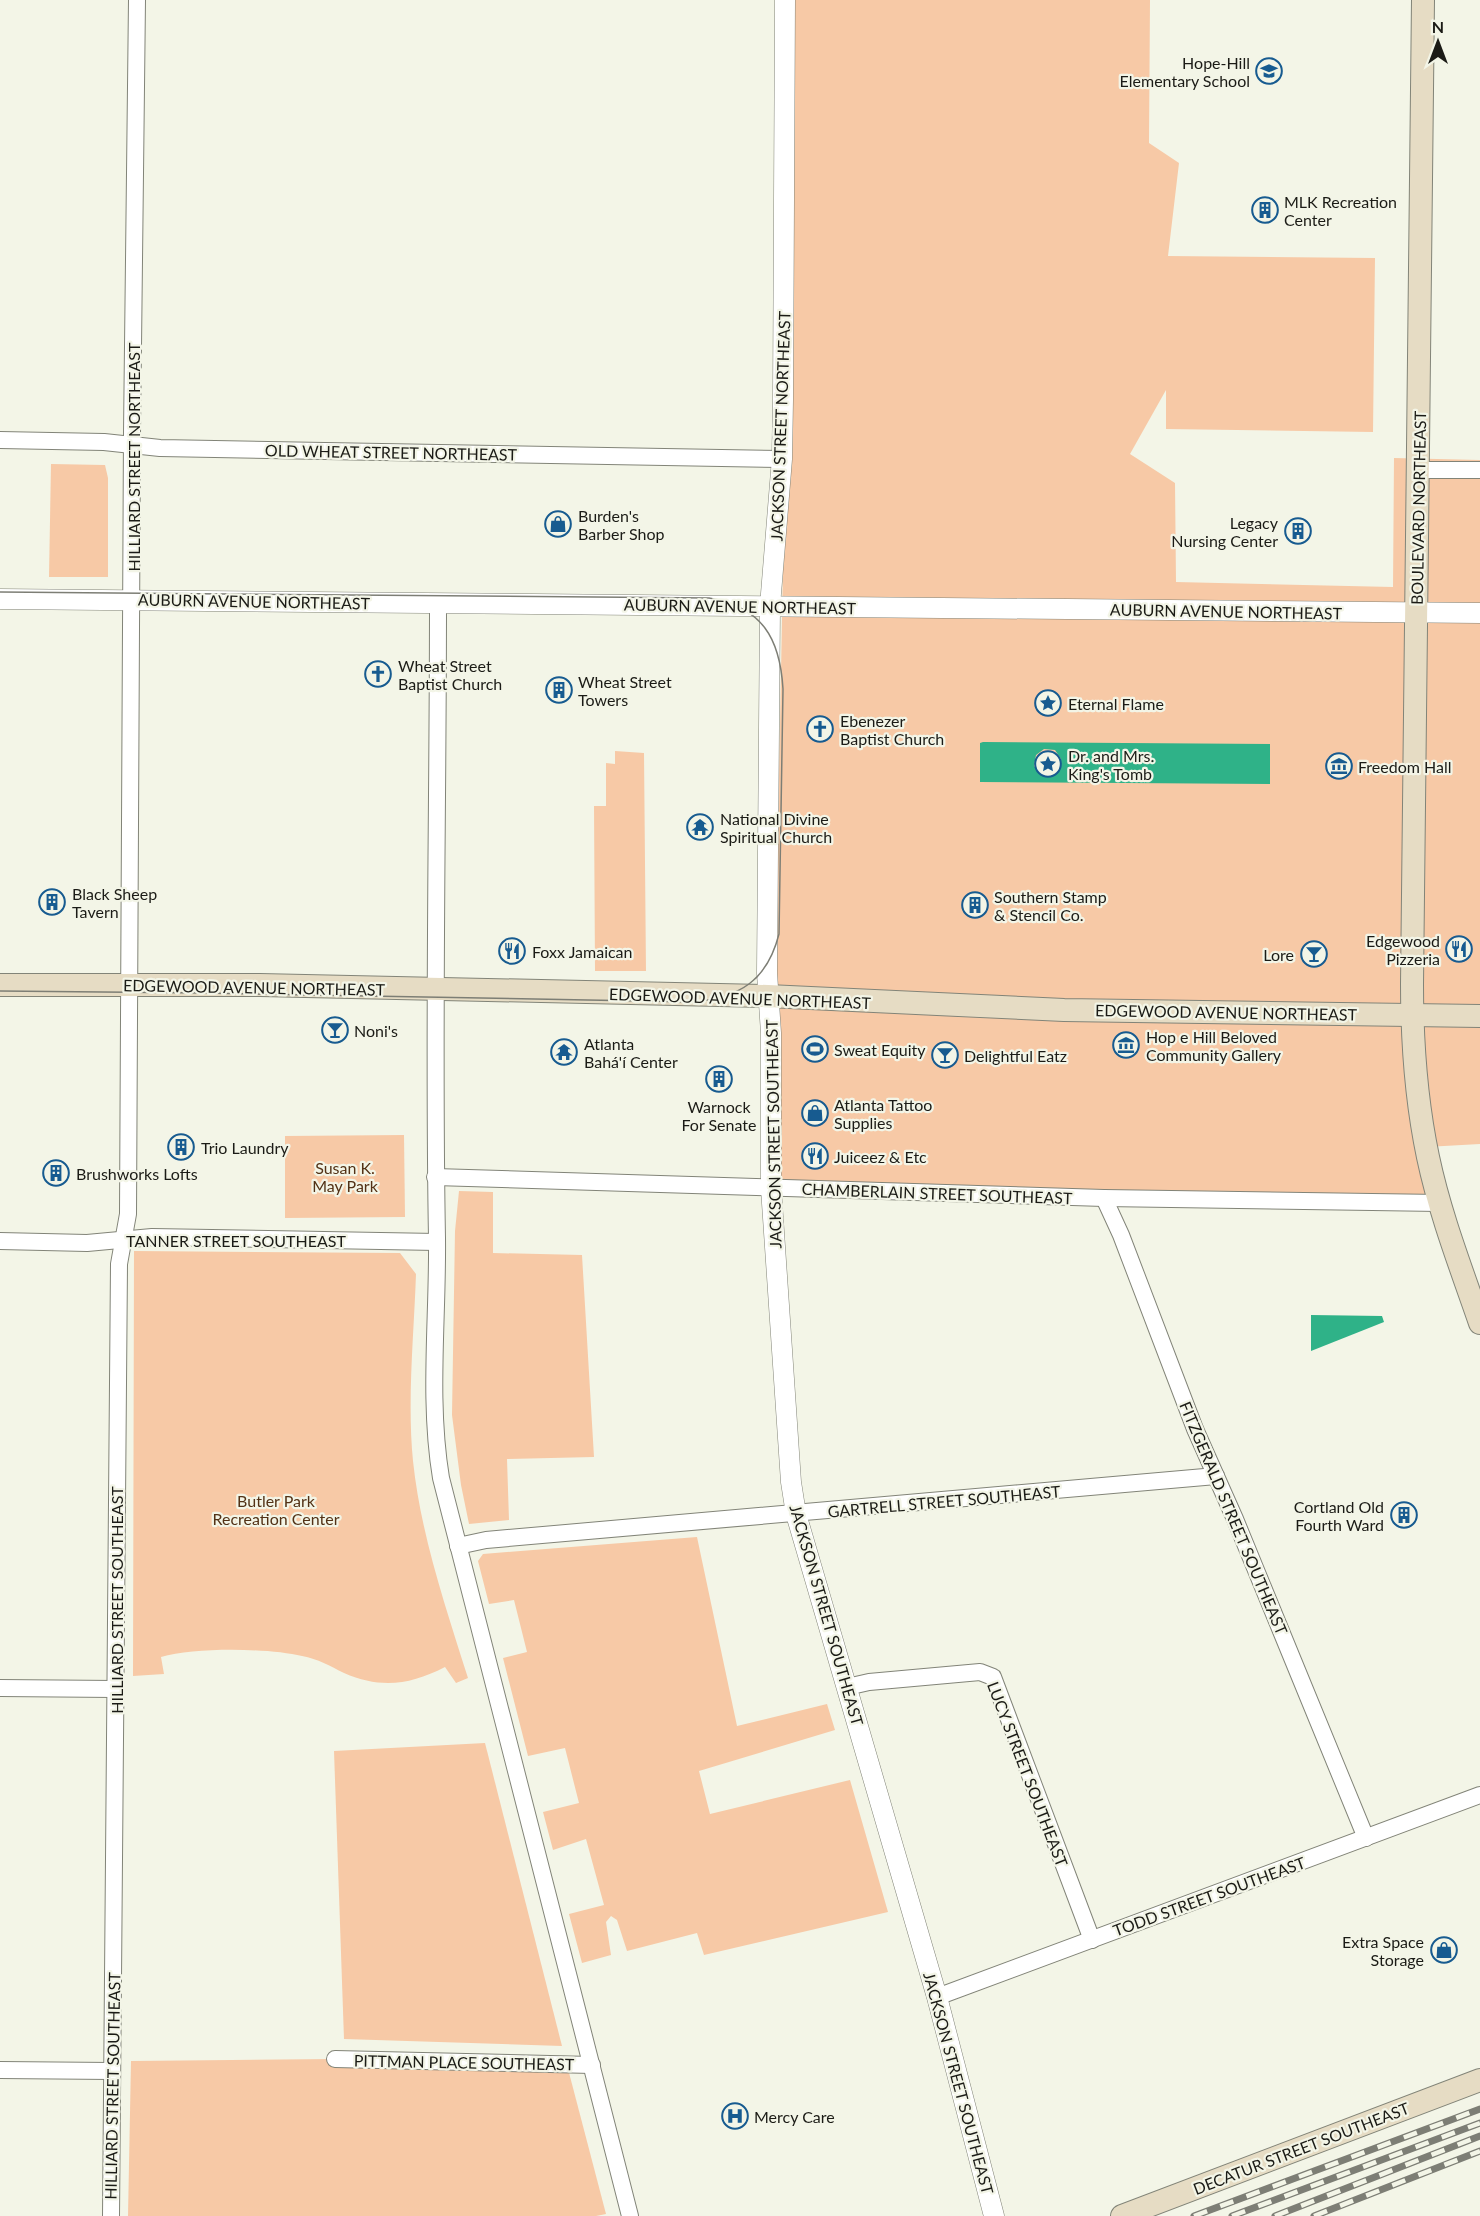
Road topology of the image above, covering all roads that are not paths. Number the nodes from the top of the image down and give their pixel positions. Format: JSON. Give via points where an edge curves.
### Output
{"nodes":[{"id":1,"x":137,"y":0,"type":"edge"},
{"id":2,"x":785,"y":0,"type":"edge"},
{"id":3,"x":1423,"y":0,"type":"edge"},
{"id":4,"x":0,"y":440,"type":"edge"},
{"id":5,"x":132,"y":445,"type":"junction"},
{"id":6,"x":782,"y":459,"type":"junction"},
{"id":7,"x":1418,"y":470,"type":"junction"},
{"id":8,"x":1480,"y":470,"type":"edge"},
{"id":9,"x":0,"y":599,"type":"edge"},
{"id":10,"x":132,"y":600,"type":"junction"},
{"id":11,"x":438,"y":603,"type":"junction"},
{"id":12,"x":770,"y":606,"type":"junction"},
{"id":13,"x":1416,"y":613,"type":"junction"},
{"id":14,"x":1480,"y":614,"type":"edge"},
{"id":15,"x":0,"y":985,"type":"edge"},
{"id":16,"x":129,"y":986,"type":"junction"},
{"id":17,"x":435,"y":990,"type":"junction"},
{"id":18,"x":768,"y":996,"type":"junction"},
{"id":19,"x":1412,"y":1016,"type":"junction"},
{"id":20,"x":1480,"y":1016,"type":"edge"},
{"id":21,"x":435,"y":1177,"type":"junction"},
{"id":22,"x":771,"y":1188,"type":"junction"},
{"id":23,"x":1104,"y":1198,"type":"junction"},
{"id":24,"x":1440,"y":1203,"type":"junction"},
{"id":25,"x":123,"y":1240,"type":"junction"},
{"id":26,"x":0,"y":1241,"type":"edge"},
{"id":27,"x":437,"y":1242,"type":"junction"},
{"id":28,"x":1480,"y":1323,"type":"edge"},
{"id":29,"x":1216,"y":1476,"type":"junction"},
{"id":30,"x":796,"y":1514,"type":"junction"},
{"id":31,"x":458,"y":1546,"type":"junction"},
{"id":32,"x":847,"y":1687,"type":"junction"},
{"id":33,"x":0,"y":1688,"type":"edge"},
{"id":34,"x":115,"y":1689,"type":"junction"},
{"id":35,"x":1480,"y":1795,"type":"edge"},
{"id":36,"x":1365,"y":1838,"type":"junction"},
{"id":37,"x":1092,"y":1940,"type":"junction"},
{"id":38,"x":937,"y":1997,"type":"junction"},
{"id":39,"x":335,"y":2060,"type":"dead end"},
{"id":40,"x":592,"y":2065,"type":"junction"},
{"id":41,"x":0,"y":2070,"type":"edge"},
{"id":42,"x":112,"y":2071,"type":"junction"},
{"id":43,"x":1480,"y":2080,"type":"edge"},
{"id":44,"x":111,"y":2216,"type":"edge"},
{"id":45,"x":630,"y":2216,"type":"edge"},
{"id":46,"x":994,"y":2216,"type":"edge"},
{"id":47,"x":1122,"y":2216,"type":"edge"}],
"edges":[{"from":1,"to":5,"type":"street","name":"HILLIARD STREET NORTHEAST"},
{"from":2,"to":6,"type":"street","name":"JACKSON STREET NORTHEAST"},
{"from":3,"to":7,"type":"main road","name":"BOULEVARD NORTHEAST"},
{"from":4,"to":5,"type":"street","name":"OLD WHEAT STREET NORTHEAST"},
{"from":5,"to":6,"type":"street","name":"OLD WHEAT STREET NORTHEAST"},
{"from":5,"to":10,"type":"street","name":"HILLIARD STREET NORTHEAST"},
{"from":6,"to":12,"type":"street","name":"JACKSON STREET NORTHEAST"},
{"from":7,"to":8,"type":"street"},
{"from":7,"to":13,"type":"main road","name":"BOULEVARD NORTHEAST"},
{"from":9,"to":10,"type":"street","name":"AUBURN AVENUE NORTHEAST"},
{"from":10,"to":11,"type":"street","name":"AUBURN AVENUE NORTHEAST"},
{"from":10,"to":16,"type":"street","name":"HILLIARD STREET NORTHEAST"},
{"from":11,"to":12,"type":"street","name":"AUBURN AVENUE NORTHEAST"},
{"from":11,"to":17,"type":"street"},
{"from":12,"to":13,"type":"street","name":"AUBURN AVENUE NORTHEAST"},
{"from":12,"to":18,"type":"street","name":"JACKSON STREET NORTHEAST"},
{"from":13,"to":14,"type":"street","name":"AUBURN AVENUE NORTHEAST"},
{"from":13,"to":19,"type":"main road","name":"BOULEVARD NORTHEAST"},
{"from":15,"to":16,"type":"main road","name":"EDGEWOOD AVENUE NORTHEAST"},
{"from":16,"to":17,"type":"main road","name":"EDGEWOOD AVENUE NORTHEAST"},
{"from":16,"to":25,"type":"street","name":"HILLIARD STREET SOUTHEAST","via":[[128,1214]]},
{"from":17,"to":18,"type":"main road","name":"EDGEWOOD AVENUE NORTHEAST"},
{"from":17,"to":21,"type":"street"},
{"from":18,"to":19,"type":"main road","name":"EDGEWOOD AVENUE NORTHEAST","via":[[1064,1010]]},
{"from":18,"to":22,"type":"street","name":"JACKSON STREET SOUTHEAST"},
{"from":19,"to":20,"type":"main road","name":"EDGEWOOD AVENUE NORTHEAST"},
{"from":19,"to":24,"type":"main road","name":"BOULEVARD NORTHEAST","via":[[1420,1111]]},
{"from":21,"to":22,"type":"street","name":"CHAMBERLAIN STREET SOUTHEAST"},
{"from":21,"to":27,"type":"street"},
{"from":22,"to":23,"type":"street","name":"CHAMBERLAIN STREET SOUTHEAST"},
{"from":22,"to":30,"type":"street","name":"JACKSON STREET SOUTHEAST"},
{"from":23,"to":24,"type":"street","name":"CHAMBERLAIN STREET SOUTHEAST"},
{"from":23,"to":29,"type":"street","name":"FITZGERALD STREET SOUTHEAST"},
{"from":24,"to":28,"type":"main road","name":"BOULEVARD NORTHEAST"},
{"from":25,"to":26,"type":"street","name":"TANNER STREET SOUTHEAST"},
{"from":25,"to":27,"type":"street","name":"TANNER STREET SOUTHEAST","via":[[152,1237]]},
{"from":25,"to":34,"type":"street","name":"HILLIARD STREET SOUTHEAST","via":[[119,1264]]},
{"from":27,"to":31,"type":"street","via":[[435,1440]]},
{"from":29,"to":30,"type":"street","name":"GARTRELL STREET SOUTHEAST"},
{"from":29,"to":36,"type":"street","name":"FITZGERALD STREET SOUTHEAST"},
{"from":30,"to":31,"type":"street","name":"GARTRELL STREET SOUTHEAST","via":[[486,1539]]},
{"from":30,"to":32,"type":"street","name":"JACKSON STREET SOUTHEAST"},
{"from":31,"to":40,"type":"street"},
{"from":32,"to":37,"type":"street","name":"LUCY STREET SOUTHEAST","via":[[980,1672],[993,1677]]},
{"from":32,"to":38,"type":"street","name":"JACKSON STREET SOUTHEAST"},
{"from":33,"to":34,"type":"street"},
{"from":34,"to":42,"type":"street","name":"HILLIARD STREET SOUTHEAST"},
{"from":35,"to":36,"type":"street","name":"TODD STREET SOUTHEAST"},
{"from":36,"to":37,"type":"street","name":"TODD STREET SOUTHEAST"},
{"from":37,"to":38,"type":"street","name":"TODD STREET SOUTHEAST"},
{"from":38,"to":46,"type":"street","name":"JACKSON STREET SOUTHEAST"},
{"from":39,"to":40,"type":"street","name":"PITTMAN PLACE SOUTHEAST"},
{"from":40,"to":45,"type":"street"},
{"from":41,"to":42,"type":"street"},
{"from":42,"to":44,"type":"street","name":"HILLIARD STREET SOUTHEAST"},
{"from":43,"to":47,"type":"main road","name":"DECATUR STREET SOUTHEAST"}]}
